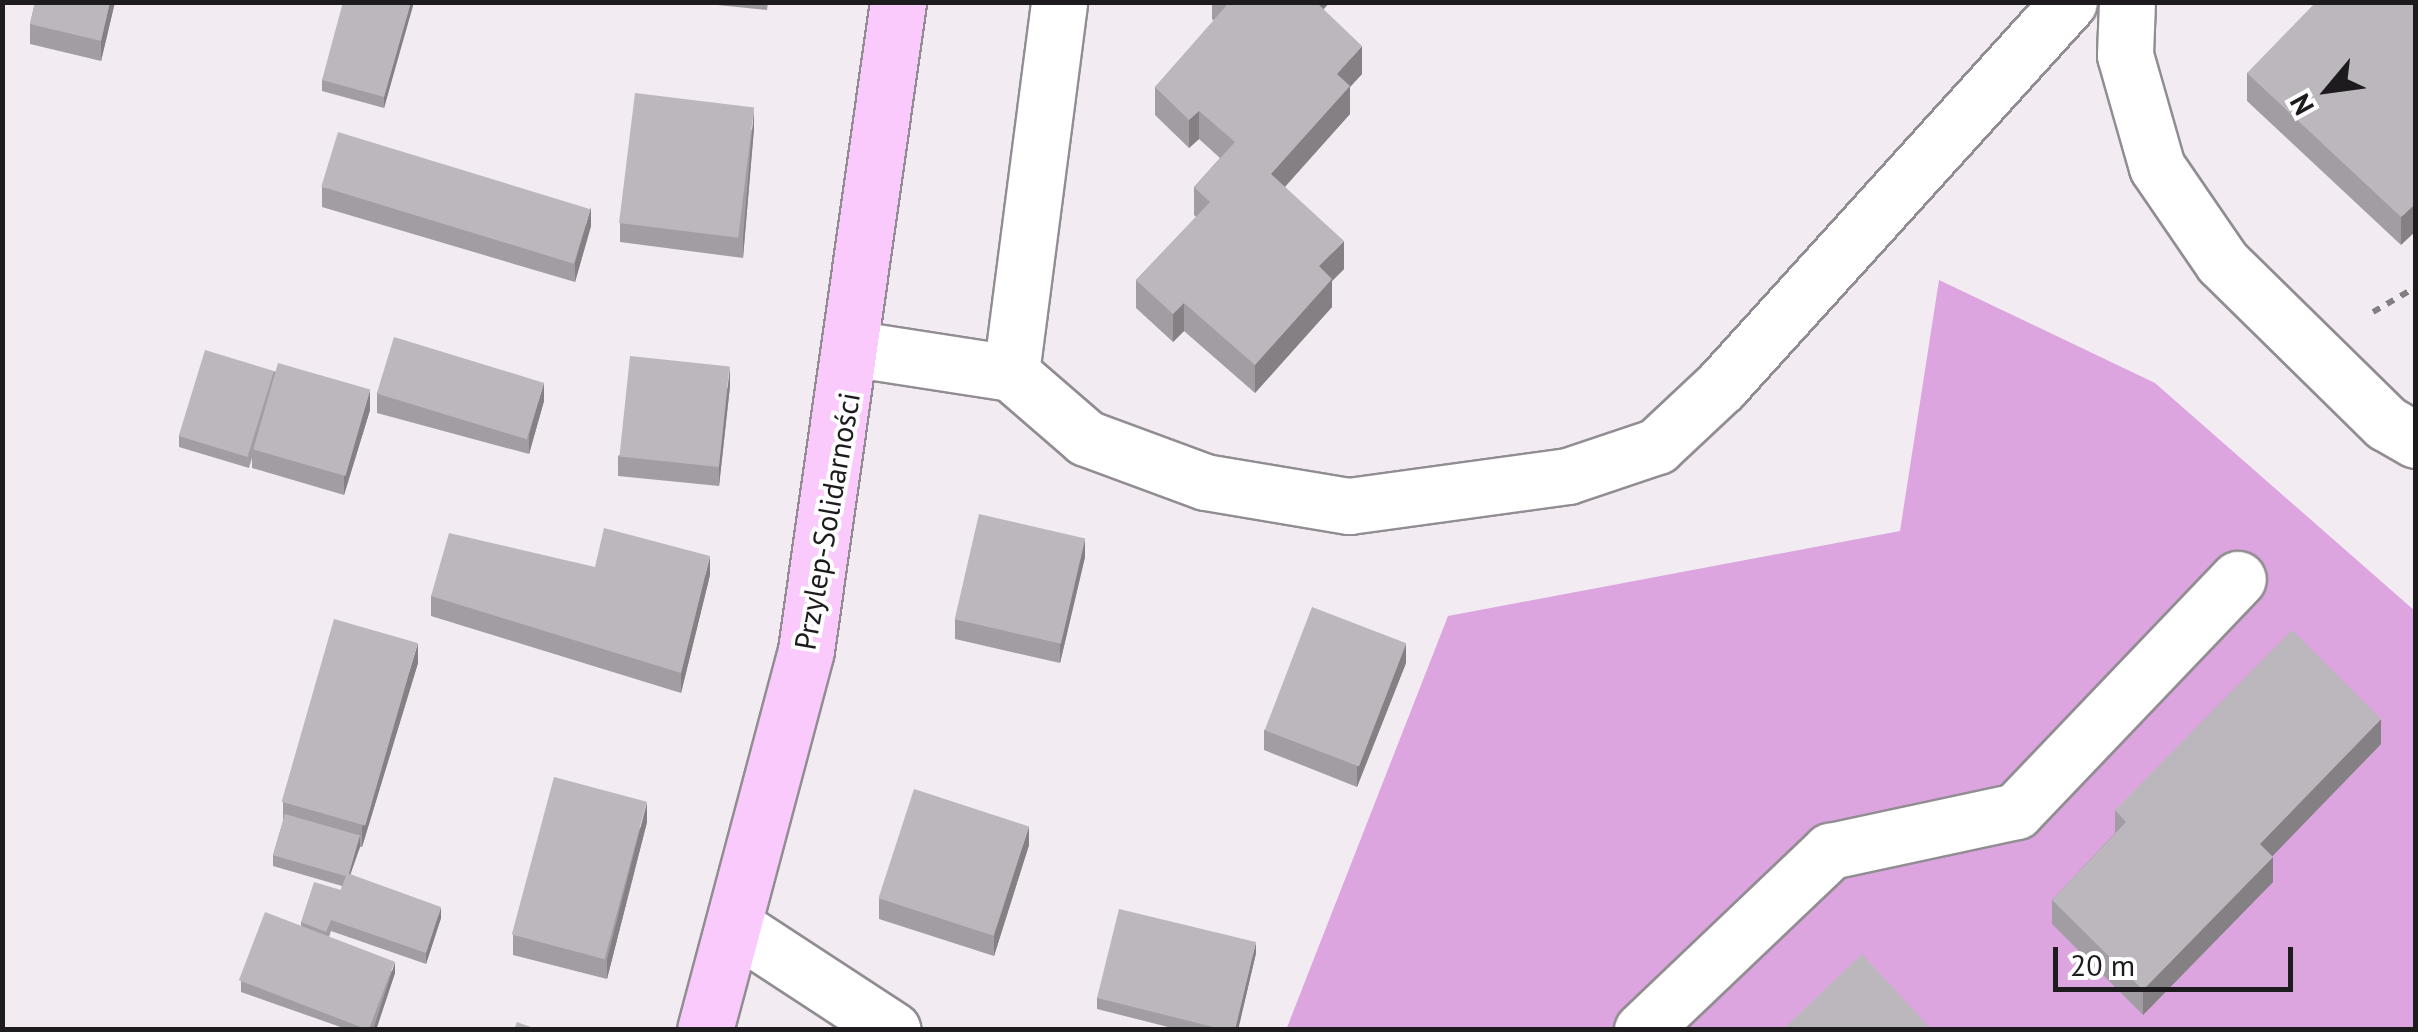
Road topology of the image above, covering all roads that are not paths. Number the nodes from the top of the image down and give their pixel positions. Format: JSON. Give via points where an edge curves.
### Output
{"nodes":[{"id":1,"x":898,"y":2,"type":"edge"},
{"id":2,"x":1059,"y":2,"type":"edge"},
{"id":3,"x":2070,"y":2,"type":"edge"},
{"id":4,"x":2127,"y":2,"type":"edge"},
{"id":5,"x":856,"y":349,"type":"junction"},
{"id":6,"x":1011,"y":373,"type":"junction"},
{"id":7,"x":2416,"y":440,"type":"edge"},
{"id":8,"x":2238,"y":579,"type":"dead end"},
{"id":9,"x":737,"y":928,"type":"junction"},
{"id":10,"x":705,"y":1030,"type":"edge"},
{"id":11,"x":893,"y":1030,"type":"edge"},
{"id":12,"x":1642,"y":1030,"type":"edge"}],
"edges":[{"from":1,"to":5,"type":"main road","name":"Przylep-Solidarności"},
{"from":2,"to":6,"type":"street"},
{"from":3,"to":6,"type":"street","via":[[1657,446],[1568,476],[1349,506],[1205,482],[1086,438]]},
{"from":4,"to":7,"type":"street","via":[[2126,55],[2157,166],[2222,262],[2386,423]]},
{"from":5,"to":6,"type":"street"},
{"from":5,"to":9,"type":"main road","name":"Przylep-Solidarności","via":[[806,650]]},
{"from":8,"to":12,"type":"street","via":[[2016,811],[1830,851]]},
{"from":9,"to":10,"type":"main road","name":"Przylep-Solidarności"},
{"from":9,"to":11,"type":"street"}]}
